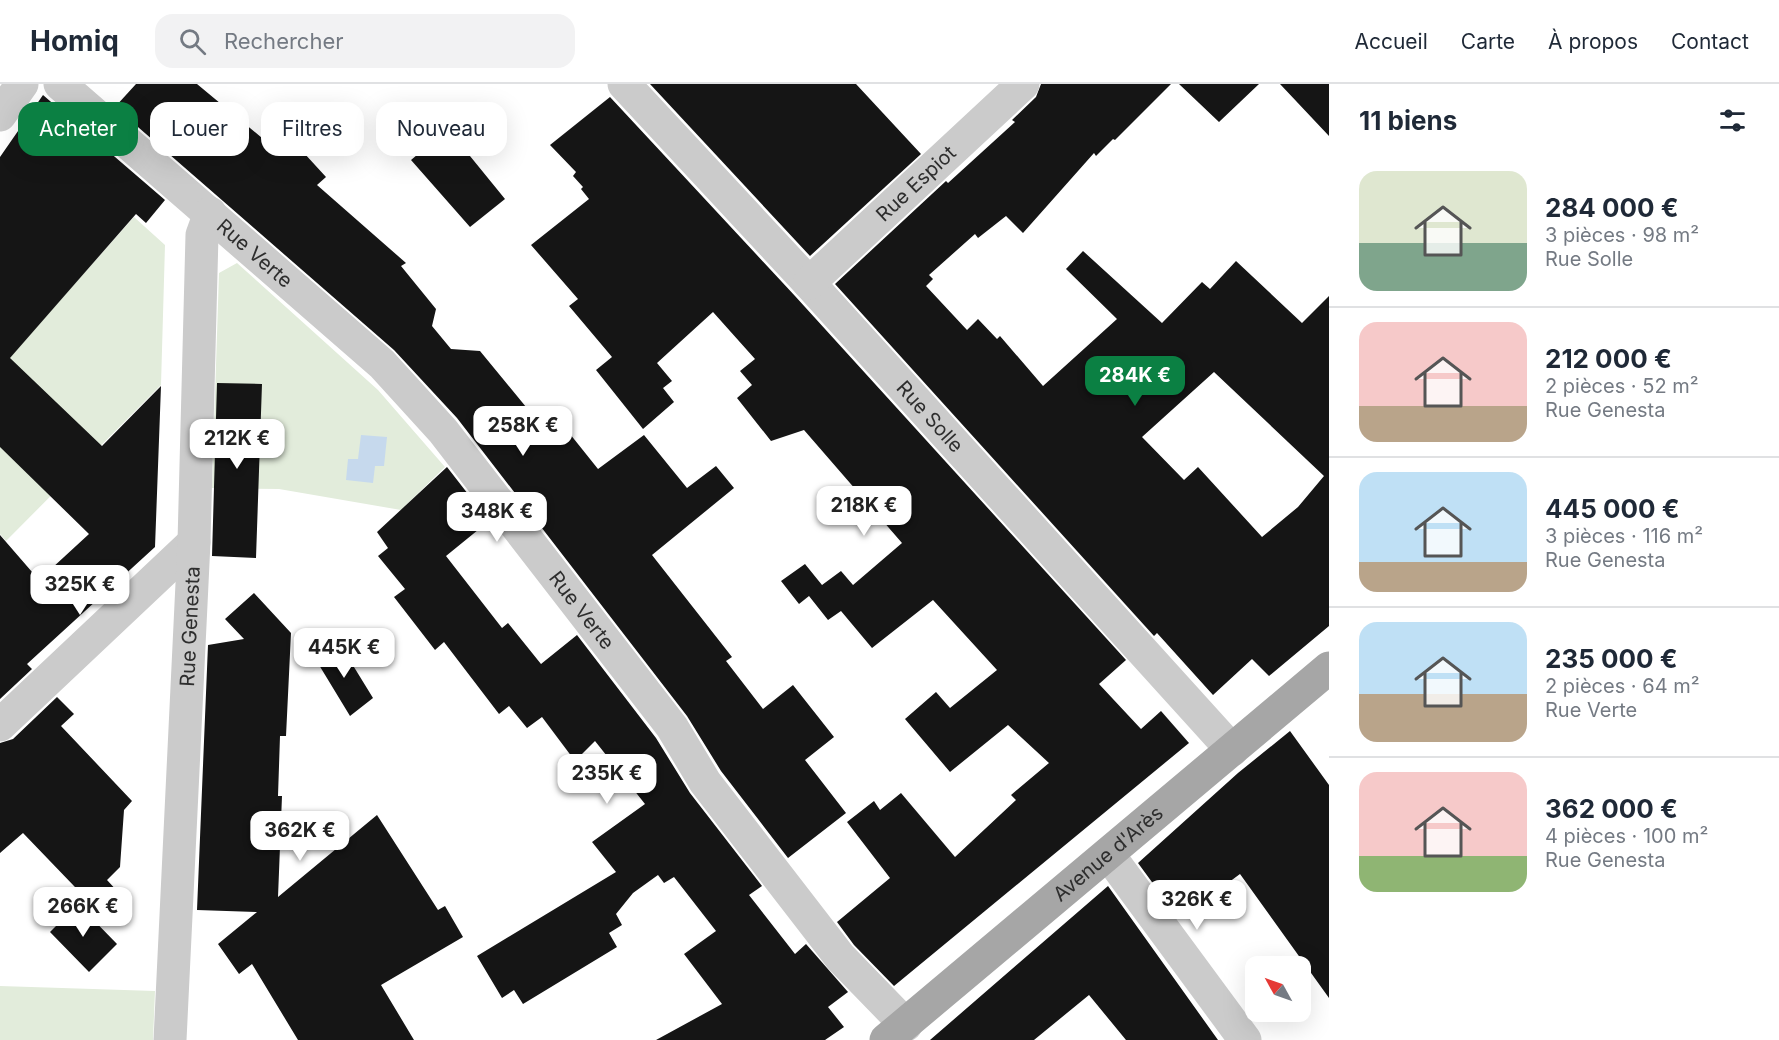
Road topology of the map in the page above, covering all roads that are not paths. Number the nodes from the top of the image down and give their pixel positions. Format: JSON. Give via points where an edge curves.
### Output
{"nodes":[{"id":1,"x":22,"y":84,"type":"edge"},
{"id":2,"x":60,"y":84,"type":"edge"},
{"id":3,"x":624,"y":84,"type":"edge"},
{"id":4,"x":1023,"y":84,"type":"edge"},
{"id":5,"x":0,"y":115,"type":"edge"},
{"id":6,"x":210,"y":213,"type":"junction"},
{"id":7,"x":809,"y":283,"type":"junction"},
{"id":8,"x":194,"y":542,"type":"junction"},
{"id":9,"x":1329,"y":668,"type":"edge"},
{"id":10,"x":0,"y":725,"type":"edge"},
{"id":11,"x":1232,"y":750,"type":"junction"},
{"id":12,"x":1108,"y":854,"type":"junction"},
{"id":13,"x":896,"y":1032,"type":"edge"},
{"id":14,"x":170,"y":1040,"type":"edge"},
{"id":15,"x":1245,"y":1040,"type":"edge"}],
"edges":[{"from":1,"to":5,"type":"street"},
{"from":2,"to":6,"type":"street","name":"Rue Verte"},
{"from":3,"to":7,"type":"street","name":"Rue Solle"},
{"from":4,"to":7,"type":"street","name":"Rue Espiot"},
{"from":6,"to":8,"type":"street","name":"Rue Genesta","via":[[202,235]]},
{"from":6,"to":13,"type":"street","name":"Rue Verte","via":[[382,364],[443,431],[672,727],[705,782]]},
{"from":7,"to":11,"type":"street","name":"Rue Solle"},
{"from":8,"to":10,"type":"street"},
{"from":8,"to":14,"type":"street","name":"Rue Genesta"},
{"from":9,"to":11,"type":"main road","name":"Avenue d'Arès"},
{"from":11,"to":12,"type":"main road","name":"Avenue d'Arès"},
{"from":12,"to":13,"type":"main road","name":"Avenue d'Arès"},
{"from":12,"to":15,"type":"street"}]}
